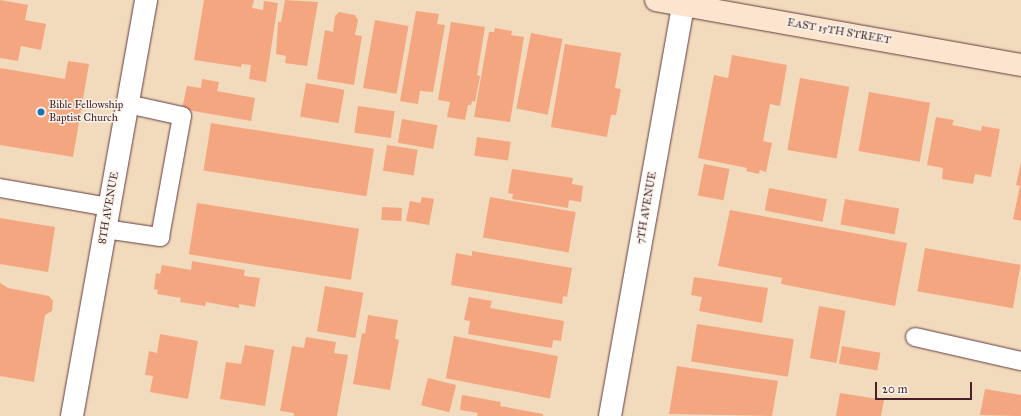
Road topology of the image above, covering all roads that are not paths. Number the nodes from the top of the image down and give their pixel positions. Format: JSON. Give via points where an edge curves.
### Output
{"nodes":[{"id":1,"x":146,"y":0,"type":"edge"},
{"id":2,"x":656,"y":0,"type":"edge"},
{"id":3,"x":683,"y":2,"type":"edge"},
{"id":4,"x":1021,"y":65,"type":"edge"},
{"id":5,"x":127,"y":104,"type":"junction"},
{"id":6,"x":0,"y":188,"type":"edge"},
{"id":7,"x":109,"y":207,"type":"junction"},
{"id":8,"x":105,"y":229,"type":"junction"},
{"id":9,"x":914,"y":337,"type":"dead end"},
{"id":10,"x":1021,"y":361,"type":"edge"},
{"id":11,"x":72,"y":416,"type":"edge"},
{"id":12,"x":610,"y":416,"type":"edge"}],
"edges":[{"from":1,"to":5,"type":"street","name":"8TH AVENUE"},
{"from":2,"to":3,"type":"main road","name":"EAST 15TH STREET"},
{"from":3,"to":4,"type":"main road","name":"EAST 15TH STREET"},
{"from":3,"to":12,"type":"street","name":"7TH AVENUE"},
{"from":5,"to":7,"type":"street","name":"8TH AVENUE"},
{"from":5,"to":8,"type":"lane","via":[[182,116],[160,238]]},
{"from":6,"to":7,"type":"lane"},
{"from":7,"to":8,"type":"street","name":"8TH AVENUE"},
{"from":8,"to":11,"type":"street","name":"8TH AVENUE"},
{"from":9,"to":10,"type":"lane"}]}
